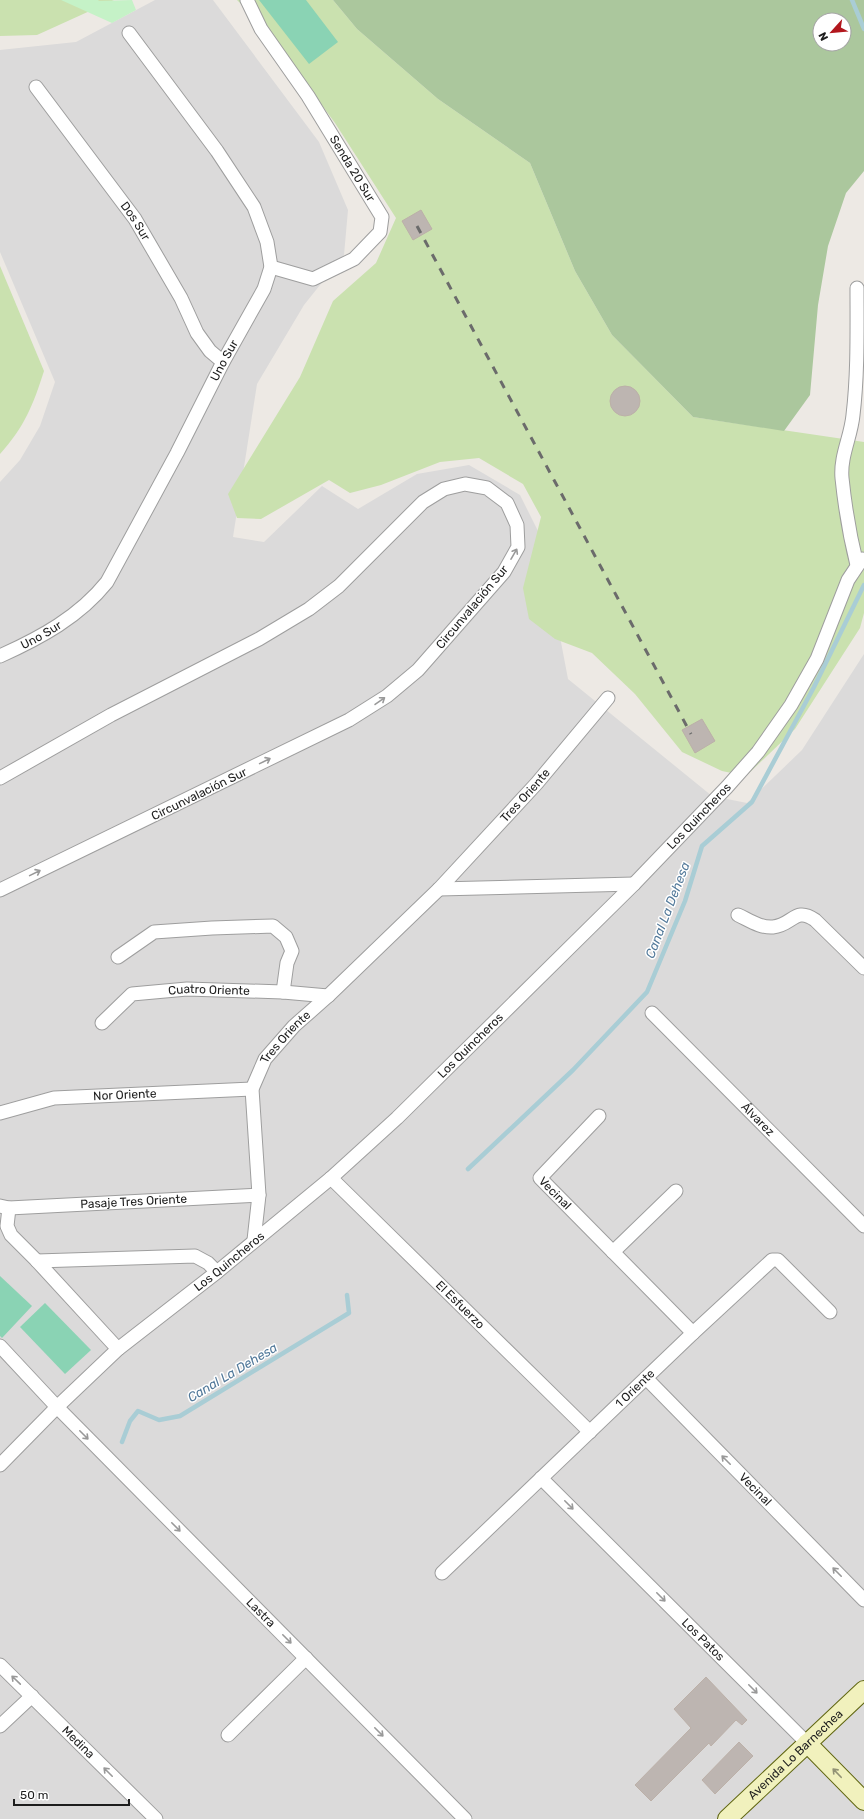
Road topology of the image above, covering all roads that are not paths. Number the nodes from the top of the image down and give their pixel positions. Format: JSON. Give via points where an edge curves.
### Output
{"nodes":[{"id":1,"x":247,"y":0,"type":"edge"},
{"id":2,"x":129,"y":33,"type":"dead end"},
{"id":3,"x":36,"y":87,"type":"dead end"},
{"id":4,"x":271,"y":267,"type":"junction"},
{"id":5,"x":857,"y":288,"type":"dead end"},
{"id":6,"x":223,"y":362,"type":"junction"},
{"id":7,"x":0,"y":656,"type":"edge"},
{"id":8,"x":608,"y":698,"type":"dead end"},
{"id":9,"x":0,"y":778,"type":"edge"},
{"id":10,"x":634,"y":884,"type":"junction"},
{"id":11,"x":439,"y":889,"type":"junction"},
{"id":12,"x":0,"y":890,"type":"edge"},
{"id":13,"x":738,"y":915,"type":"dead end"},
{"id":14,"x":118,"y":957,"type":"dead end"},
{"id":15,"x":864,"y":968,"type":"edge"},
{"id":16,"x":283,"y":992,"type":"junction"},
{"id":17,"x":328,"y":996,"type":"junction"},
{"id":18,"x":652,"y":1013,"type":"dead end"},
{"id":19,"x":102,"y":1023,"type":"dead end"},
{"id":20,"x":252,"y":1089,"type":"junction"},
{"id":21,"x":0,"y":1113,"type":"edge"},
{"id":22,"x":599,"y":1116,"type":"dead end"},
{"id":23,"x":331,"y":1178,"type":"junction"},
{"id":24,"x":676,"y":1191,"type":"dead end"},
{"id":25,"x":259,"y":1195,"type":"junction"},
{"id":26,"x":4,"y":1207,"type":"edge"},
{"id":27,"x":864,"y":1226,"type":"edge"},
{"id":28,"x":254,"y":1240,"type":"junction"},
{"id":29,"x":613,"y":1252,"type":"junction"},
{"id":30,"x":37,"y":1261,"type":"junction"},
{"id":31,"x":217,"y":1272,"type":"junction"},
{"id":32,"x":830,"y":1312,"type":"dead end"},
{"id":33,"x":693,"y":1333,"type":"junction"},
{"id":34,"x":0,"y":1346,"type":"edge"},
{"id":35,"x":118,"y":1349,"type":"junction"},
{"id":36,"x":646,"y":1378,"type":"junction"},
{"id":37,"x":57,"y":1407,"type":"junction"},
{"id":38,"x":590,"y":1432,"type":"junction"},
{"id":39,"x":0,"y":1465,"type":"edge"},
{"id":40,"x":542,"y":1478,"type":"junction"},
{"id":41,"x":442,"y":1573,"type":"dead end"},
{"id":42,"x":864,"y":1600,"type":"edge"},
{"id":43,"x":306,"y":1658,"type":"junction"},
{"id":44,"x":0,"y":1665,"type":"edge"},
{"id":45,"x":864,"y":1690,"type":"edge"},
{"id":46,"x":32,"y":1696,"type":"junction"},
{"id":47,"x":0,"y":1726,"type":"edge"},
{"id":48,"x":228,"y":1735,"type":"dead end"},
{"id":49,"x":807,"y":1743,"type":"junction"},
{"id":50,"x":864,"y":1802,"type":"edge"},
{"id":51,"x":156,"y":1819,"type":"edge"},
{"id":52,"x":465,"y":1819,"type":"edge"},
{"id":53,"x":727,"y":1819,"type":"edge"}],
"edges":[{"from":1,"to":4,"type":"street","name":"Senda 20 Sur","via":[[261,29],[308,96],[382,218],[380,232],[354,259],[312,279]]},
{"from":2,"to":4,"type":"street","name":"Uno Sur","via":[[217,151],[254,207],[267,242]]},
{"from":3,"to":6,"type":"street","name":"Dos Sur","via":[[135,219],[197,333],[210,351]]},
{"from":4,"to":6,"type":"street","name":"Uno Sur","via":[[264,289]]},
{"from":5,"to":10,"type":"street","name":"Los Quincheros","via":[[857,365],[853,417],[842,462],[842,478],[850,534],[860,562],[848,580],[817,659],[791,705],[758,752]]},
{"from":6,"to":7,"type":"street","name":"Uno Sur","via":[[177,454],[99,592],[64,622]]},
{"from":8,"to":11,"type":"street","name":"Tres Oriente","via":[[537,783]]},
{"from":12,"to":9,"type":"street","name":"Circunvalación Sur","one_way":true,"via":[[349,720],[387,696],[418,670],[504,572],[518,547],[517,525],[507,502],[487,488],[465,484],[444,489],[424,502],[344,581],[309,609],[258,639],[111,715]]},
{"from":10,"to":11,"type":"street"},
{"from":10,"to":23,"type":"street","name":"Los Quincheros","via":[[397,1118]]},
{"from":11,"to":17,"type":"street","name":"Tres Oriente"},
{"from":13,"to":15,"type":"street","via":[[761,926],[774,927],[798,915],[807,914]]},
{"from":14,"to":16,"type":"street","via":[[154,932],[273,926],[286,937],[292,951],[287,964]]},
{"from":16,"to":17,"type":"street","name":"Cuatro Oriente"},
{"from":16,"to":19,"type":"street","name":"Cuatro Oriente","via":[[187,989],[132,994]]},
{"from":17,"to":20,"type":"street","name":"Tres Oriente","via":[[294,1026],[265,1059]]},
{"from":18,"to":27,"type":"street","name":"Álvarez"},
{"from":20,"to":21,"type":"street","name":"Nor Oriente","via":[[54,1098]]},
{"from":20,"to":25,"type":"street","name":"Tres Oriente"},
{"from":22,"to":29,"type":"street","name":"Vecinal","via":[[540,1178]]},
{"from":23,"to":28,"type":"street","name":"Los Quincheros"},
{"from":23,"to":38,"type":"street","name":"El Esfuerzo"},
{"from":24,"to":29,"type":"street"},
{"from":25,"to":26,"type":"street","name":"Pasaje Tres Oriente"},
{"from":25,"to":28,"type":"street","name":"Tres Oriente"},
{"from":26,"to":30,"type":"street","via":[[11,1235]]},
{"from":28,"to":31,"type":"street","name":"Los Quincheros"},
{"from":29,"to":33,"type":"street","name":"Vecinal"},
{"from":30,"to":31,"type":"street","via":[[195,1256]]},
{"from":30,"to":35,"type":"street"},
{"from":31,"to":35,"type":"street","name":"Los Quincheros"},
{"from":32,"to":33,"type":"street","name":"1 Oriente","via":[[778,1260],[772,1260]]},
{"from":33,"to":36,"type":"street","name":"1 Oriente"},
{"from":34,"to":37,"type":"street","name":"Lastra"},
{"from":35,"to":37,"type":"street","name":"Los Quincheros"},
{"from":36,"to":38,"type":"street","name":"1 Oriente"},
{"from":42,"to":36,"type":"street","name":"Vecinal","one_way":true},
{"from":37,"to":39,"type":"street","name":"Los Quincheros"},
{"from":37,"to":43,"type":"street","name":"Lastra","one_way":true},
{"from":38,"to":40,"type":"street","name":"1 Oriente"},
{"from":40,"to":41,"type":"street","name":"1 Oriente"},
{"from":40,"to":49,"type":"street","name":"Los Patos","one_way":true},
{"from":43,"to":48,"type":"street"},
{"from":43,"to":52,"type":"street","name":"Lastra","one_way":true},
{"from":46,"to":44,"type":"street","name":"Medina","one_way":true},
{"from":45,"to":49,"type":"main road","name":"Avenida Lo Barnechea"},
{"from":46,"to":47,"type":"street"},
{"from":51,"to":46,"type":"street","name":"Medina","one_way":true},
{"from":50,"to":49,"type":"main road","name":"Los Patos","one_way":true},
{"from":49,"to":53,"type":"main road","name":"Avenida Lo Barnechea"}]}
